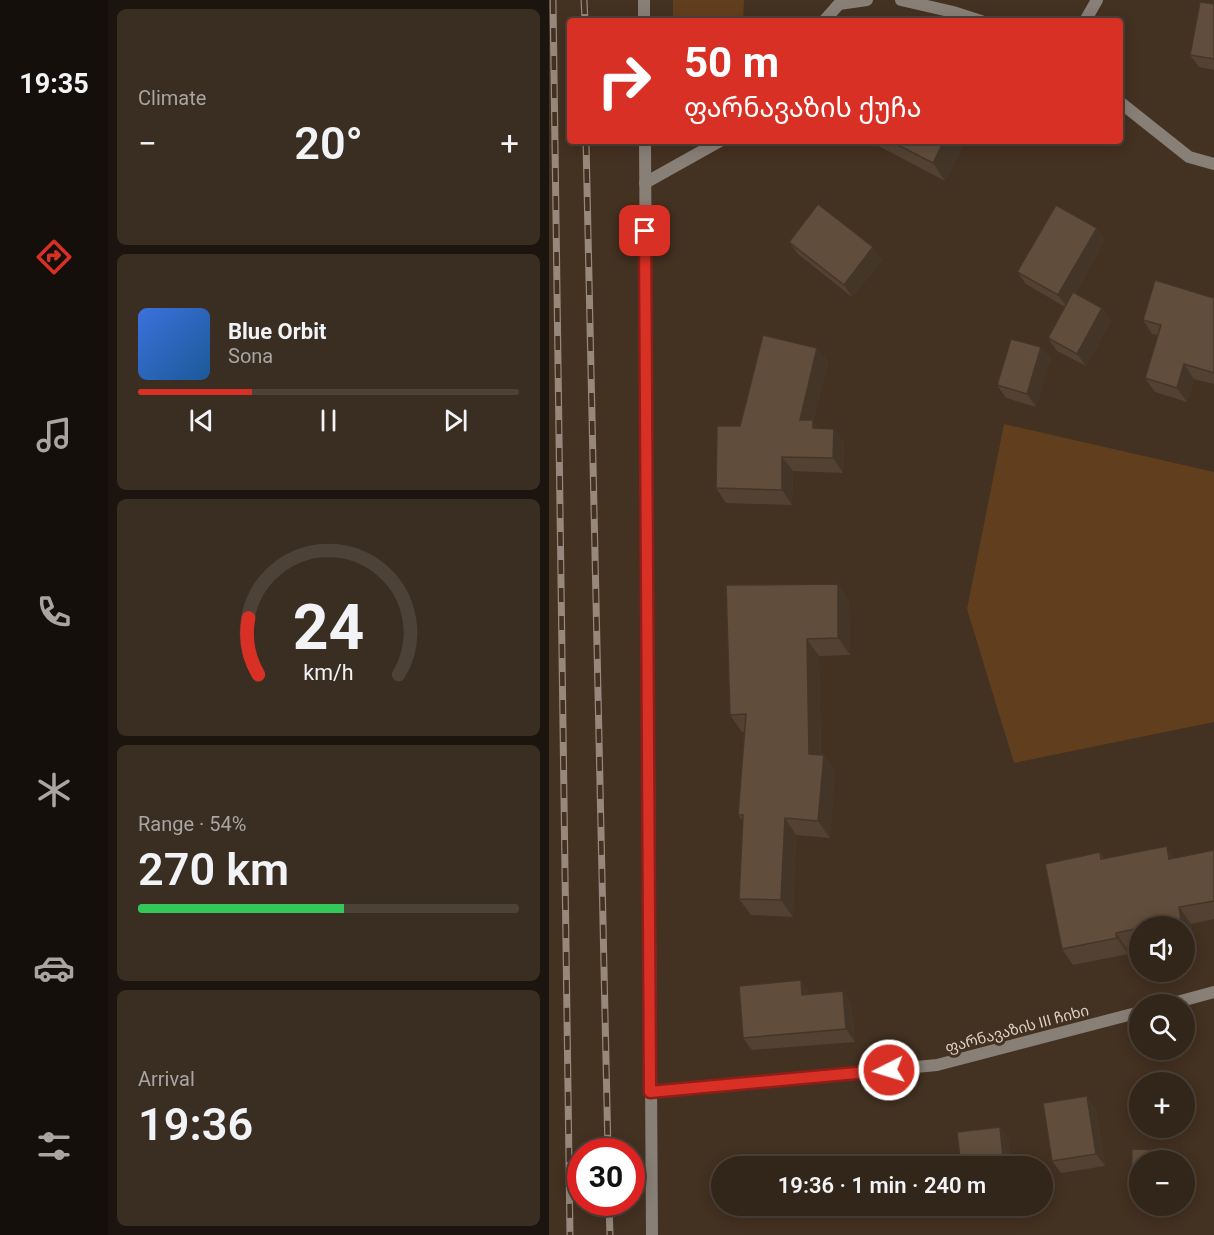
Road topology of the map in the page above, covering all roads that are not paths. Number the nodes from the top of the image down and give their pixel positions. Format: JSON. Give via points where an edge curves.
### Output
{"nodes":[{"id":1,"x":644,"y":0,"type":"edge"},
{"id":2,"x":867,"y":0,"type":"edge"},
{"id":3,"x":901,"y":0,"type":"edge"},
{"id":4,"x":1097,"y":0,"type":"edge"},
{"id":5,"x":644,"y":18,"type":"edge"},
{"id":6,"x":827,"y":18,"type":"edge"},
{"id":7,"x":972,"y":18,"type":"edge"},
{"id":8,"x":1087,"y":18,"type":"edge"},
{"id":9,"x":1123,"y":105,"type":"edge"},
{"id":10,"x":645,"y":144,"type":"edge"},
{"id":11,"x":715,"y":144,"type":"edge"},
{"id":12,"x":1214,"y":164,"type":"edge"},
{"id":13,"x":645,"y":183,"type":"junction"},
{"id":14,"x":1214,"y":992,"type":"edge"},
{"id":15,"x":1195,"y":997,"type":"edge"},
{"id":16,"x":1129,"y":1015,"type":"edge"},
{"id":17,"x":650,"y":1092,"type":"junction"},
{"id":18,"x":652,"y":1235,"type":"edge"}],
"edges":[{"from":1,"to":5,"type":"street"},
{"from":2,"to":6,"type":"street","via":[[839,4]]},
{"from":3,"to":7,"type":"street"},
{"from":4,"to":8,"type":"street"},
{"from":9,"to":12,"type":"street","via":[[1189,157]]},
{"from":10,"to":13,"type":"street"},
{"from":11,"to":13,"type":"street"},
{"from":13,"to":17,"type":"street"},
{"from":14,"to":15,"type":"street"},
{"from":16,"to":17,"type":"street","name":"ფარნავაზის III ჩიხი","via":[[937,1065]]},
{"from":17,"to":18,"type":"street"}]}
